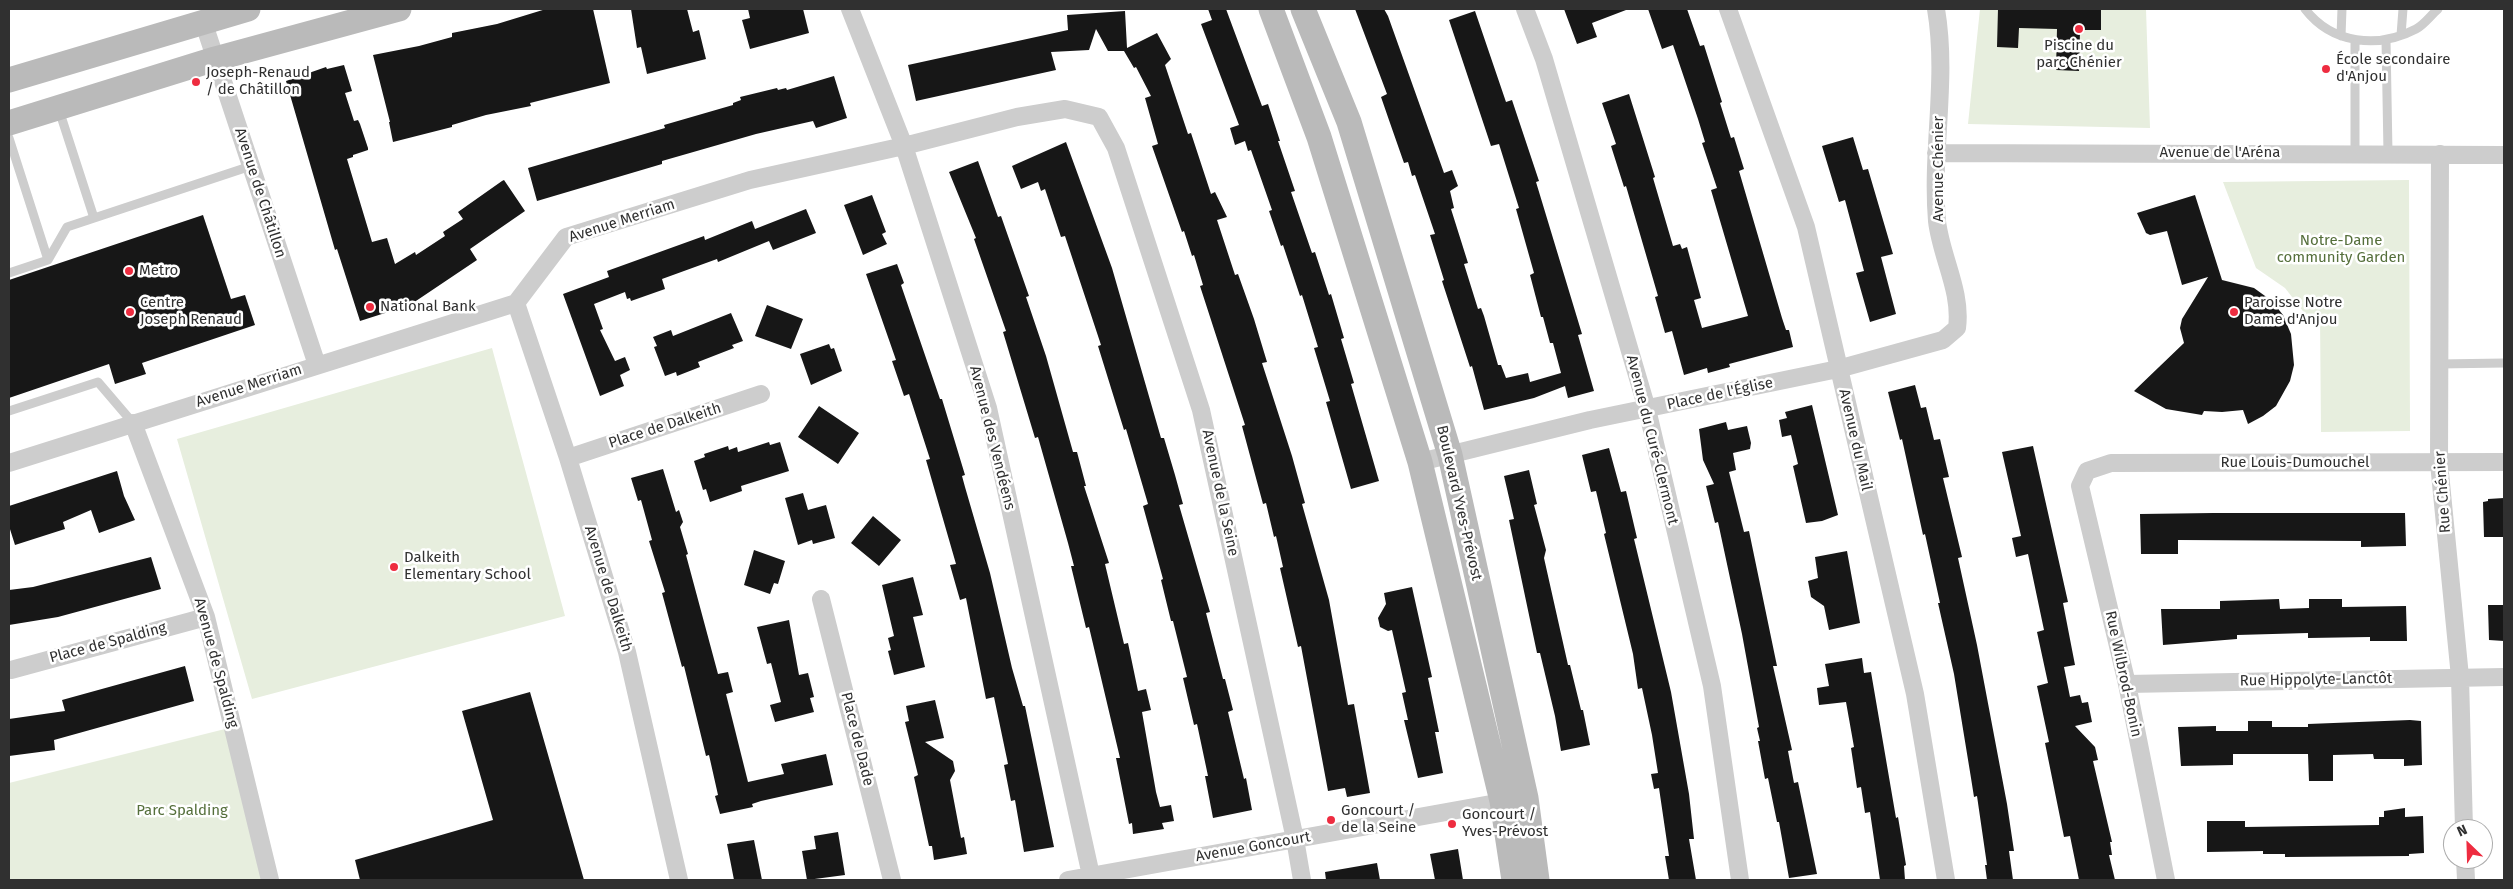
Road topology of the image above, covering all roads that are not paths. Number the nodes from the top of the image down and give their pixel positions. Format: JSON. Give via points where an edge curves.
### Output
{"nodes":[{"id":1,"x":248,"y":9,"type":"edge"},
{"id":2,"x":399,"y":9,"type":"edge"},
{"id":3,"x":850,"y":9,"type":"edge"},
{"id":4,"x":1271,"y":9,"type":"edge"},
{"id":5,"x":1303,"y":9,"type":"edge"},
{"id":6,"x":1526,"y":9,"type":"edge"},
{"id":7,"x":1728,"y":9,"type":"edge"},
{"id":8,"x":1936,"y":9,"type":"edge"},
{"id":9,"x":2305,"y":9,"type":"edge"},
{"id":10,"x":2342,"y":9,"type":"edge"},
{"id":11,"x":2403,"y":9,"type":"edge"},
{"id":12,"x":2438,"y":9,"type":"edge"},
{"id":13,"x":203,"y":21,"type":"junction"},
{"id":14,"x":2402,"y":35,"type":"junction"},
{"id":15,"x":2341,"y":36,"type":"junction"},
{"id":16,"x":2355,"y":40,"type":"junction"},
{"id":17,"x":2386,"y":40,"type":"junction"},
{"id":18,"x":215,"y":59,"type":"junction"},
{"id":19,"x":9,"y":80,"type":"edge"},
{"id":20,"x":58,"y":108,"type":"junction"},
{"id":21,"x":1099,"y":117,"type":"joint"},
{"id":22,"x":9,"y":123,"type":"edge"},
{"id":23,"x":1352,"y":134,"type":"junction"},
{"id":24,"x":9,"y":138,"type":"edge"},
{"id":25,"x":1321,"y":145,"type":"junction"},
{"id":26,"x":904,"y":146,"type":"junction"},
{"id":27,"x":1936,"y":153,"type":"junction"},
{"id":28,"x":2356,"y":153,"type":"junction"},
{"id":29,"x":2388,"y":153,"type":"junction"},
{"id":30,"x":2440,"y":154,"type":"junction"},
{"id":31,"x":2504,"y":155,"type":"edge"},
{"id":32,"x":251,"y":166,"type":"junction"},
{"id":33,"x":94,"y":218,"type":"junction"},
{"id":34,"x":48,"y":260,"type":"junction"},
{"id":35,"x":9,"y":273,"type":"edge"},
{"id":36,"x":516,"y":303,"type":"junction"},
{"id":37,"x":1957,"y":328,"type":"joint"},
{"id":38,"x":2504,"y":363,"type":"edge"},
{"id":39,"x":2439,"y":364,"type":"junction"},
{"id":40,"x":317,"y":365,"type":"junction"},
{"id":41,"x":1838,"y":369,"type":"junction"},
{"id":42,"x":761,"y":394,"type":"dead end"},
{"id":43,"x":1647,"y":409,"type":"junction"},
{"id":44,"x":9,"y":410,"type":"edge"},
{"id":45,"x":133,"y":424,"type":"junction"},
{"id":46,"x":1450,"y":455,"type":"junction"},
{"id":47,"x":568,"y":458,"type":"junction"},
{"id":48,"x":1420,"y":462,"type":"junction"},
{"id":49,"x":2504,"y":462,"type":"edge"},
{"id":50,"x":9,"y":463,"type":"edge"},
{"id":51,"x":2439,"y":463,"type":"junction"},
{"id":52,"x":2087,"y":471,"type":"joint"},
{"id":53,"x":821,"y":599,"type":"dead end"},
{"id":54,"x":206,"y":616,"type":"junction"},
{"id":55,"x":11,"y":670,"type":"dead end"},
{"id":56,"x":2460,"y":677,"type":"junction"},
{"id":57,"x":2504,"y":677,"type":"edge"},
{"id":58,"x":2127,"y":684,"type":"junction"},
{"id":59,"x":1514,"y":800,"type":"junction"},
{"id":60,"x":2464,"y":819,"type":"edge"},
{"id":61,"x":1295,"y":839,"type":"junction"},
{"id":62,"x":1092,"y":878,"type":"edge"},
{"id":63,"x":270,"y":880,"type":"edge"},
{"id":64,"x":679,"y":880,"type":"edge"},
{"id":65,"x":892,"y":880,"type":"edge"},
{"id":66,"x":1068,"y":880,"type":"edge"},
{"id":67,"x":1302,"y":880,"type":"edge"},
{"id":68,"x":1514,"y":880,"type":"edge"},
{"id":69,"x":1537,"y":880,"type":"edge"},
{"id":70,"x":1740,"y":880,"type":"edge"},
{"id":71,"x":1946,"y":880,"type":"edge"},
{"id":72,"x":2166,"y":880,"type":"edge"}],
"edges":[{"from":1,"to":13,"type":"street"},
{"from":2,"to":18,"type":"street"},
{"from":3,"to":26,"type":"street","name":"Avenue des Vendéens"},
{"from":4,"to":25,"type":"street","name":"Boulevard Yves-Prévost"},
{"from":5,"to":23,"type":"street","name":"Boulevard Yves-Prévost"},
{"from":6,"to":43,"type":"street","name":"Avenue du Curé-Clermont","via":[[1544,58]]},
{"from":7,"to":41,"type":"street","name":"Avenue du Mail","via":[[1806,227]]},
{"from":8,"to":27,"type":"street","name":"Avenue Chénier","via":[[1940,61]]},
{"from":9,"to":15,"type":"lane","via":[[2313,19]]},
{"from":10,"to":15,"type":"lane"},
{"from":11,"to":14,"type":"lane"},
{"from":12,"to":14,"type":"lane","via":[[2418,28]]},
{"from":13,"to":18,"type":"street","name":"Avenue de Châtillon"},
{"from":13,"to":19,"type":"street"},
{"from":14,"to":17,"type":"lane"},
{"from":15,"to":16,"type":"lane"},
{"from":16,"to":17,"type":"lane"},
{"from":16,"to":28,"type":"lane"},
{"from":17,"to":29,"type":"lane"},
{"from":18,"to":20,"type":"street"},
{"from":18,"to":32,"type":"street","name":"Avenue de Châtillon"},
{"from":20,"to":22,"type":"street"},
{"from":20,"to":33,"type":"lane"},
{"from":21,"to":26,"type":"street","name":"Avenue Merriam","via":[[1064,109],[1017,117]]},
{"from":21,"to":61,"type":"street","name":"Avenue de la Seine","via":[[1116,148],[1201,410]]},
{"from":23,"to":25,"type":"street"},
{"from":23,"to":46,"type":"street","name":"Boulevard Yves-Prévost"},
{"from":24,"to":34,"type":"lane"},
{"from":25,"to":48,"type":"street","name":"Boulevard Yves-Prévost"},
{"from":26,"to":36,"type":"street","name":"Avenue Merriam","via":[[750,180],[566,237]]},
{"from":26,"to":62,"type":"street","name":"Avenue des Vendéens","via":[[988,408]]},
{"from":27,"to":28,"type":"street","name":"Avenue de l'Aréna"},
{"from":27,"to":37,"type":"street","name":"Avenue Chénier","via":[[1937,222],[1959,311]]},
{"from":28,"to":29,"type":"street","name":"Avenue de l'Aréna"},
{"from":29,"to":30,"type":"street","name":"Avenue de l'Aréna"},
{"from":30,"to":31,"type":"street","name":"Avenue de l'Aréna"},
{"from":30,"to":39,"type":"street","name":"Rue Chénier"},
{"from":32,"to":33,"type":"lane"},
{"from":32,"to":40,"type":"street","name":"Avenue de Châtillon"},
{"from":33,"to":34,"type":"lane","via":[[67,226]]},
{"from":34,"to":35,"type":"lane"},
{"from":36,"to":40,"type":"street","name":"Avenue Merriam"},
{"from":36,"to":47,"type":"street","name":"Avenue de Dalkeith"},
{"from":37,"to":41,"type":"street","name":"Place de l'Église","via":[[1943,340]]},
{"from":38,"to":39,"type":"lane"},
{"from":39,"to":51,"type":"street","name":"Rue Chénier"},
{"from":40,"to":45,"type":"street","name":"Avenue Merriam"},
{"from":41,"to":43,"type":"street","name":"Place de l'Église"},
{"from":41,"to":71,"type":"street","name":"Avenue du Mail","via":[[1915,694]]},
{"from":42,"to":47,"type":"street","name":"Place de Dalkeith"},
{"from":43,"to":46,"type":"street","name":"Place de l'Église"},
{"from":43,"to":70,"type":"street","name":"Avenue du Curé-Clermont","via":[[1712,686]]},
{"from":44,"to":45,"type":"lane","via":[[98,382]]},
{"from":45,"to":50,"type":"street","name":"Avenue Merriam"},
{"from":45,"to":54,"type":"street","name":"Avenue de Spalding"},
{"from":46,"to":48,"type":"street","name":"Place de l'Église"},
{"from":46,"to":59,"type":"street","name":"Boulevard Yves-Prévost"},
{"from":47,"to":64,"type":"street","name":"Avenue de Dalkeith","via":[[627,652]]},
{"from":48,"to":59,"type":"street","name":"Boulevard Yves-Prévost"},
{"from":49,"to":51,"type":"street","name":"Rue Louis-Dumouchel"},
{"from":51,"to":52,"type":"street","name":"Rue Louis-Dumouchel","via":[[2111,463]]},
{"from":51,"to":56,"type":"street","name":"Rue Chénier"},
{"from":52,"to":58,"type":"street","name":"Rue Wilbrod-Bonin","via":[[2080,486]]},
{"from":53,"to":65,"type":"street","name":"Place de Dade"},
{"from":54,"to":55,"type":"street","name":"Place de Spalding"},
{"from":54,"to":63,"type":"street","name":"Avenue de Spalding"},
{"from":56,"to":57,"type":"street","name":"Rue Hippolyte-Lanctôt"},
{"from":56,"to":58,"type":"street","name":"Rue Hippolyte-Lanctôt"},
{"from":56,"to":60,"type":"street","name":"Rue Chénier"},
{"from":58,"to":72,"type":"street","name":"Rue Wilbrod-Bonin"},
{"from":59,"to":61,"type":"street","name":"Avenue Goncourt"},
{"from":59,"to":68,"type":"street","name":"Boulevard Yves-Prévost"},
{"from":59,"to":69,"type":"street","name":"Boulevard Yves-Prévost"},
{"from":61,"to":62,"type":"street","name":"Avenue Goncourt"},
{"from":61,"to":67,"type":"street","name":"Avenue de la Seine"},
{"from":62,"to":66,"type":"street","name":"Avenue Goncourt"}]}
